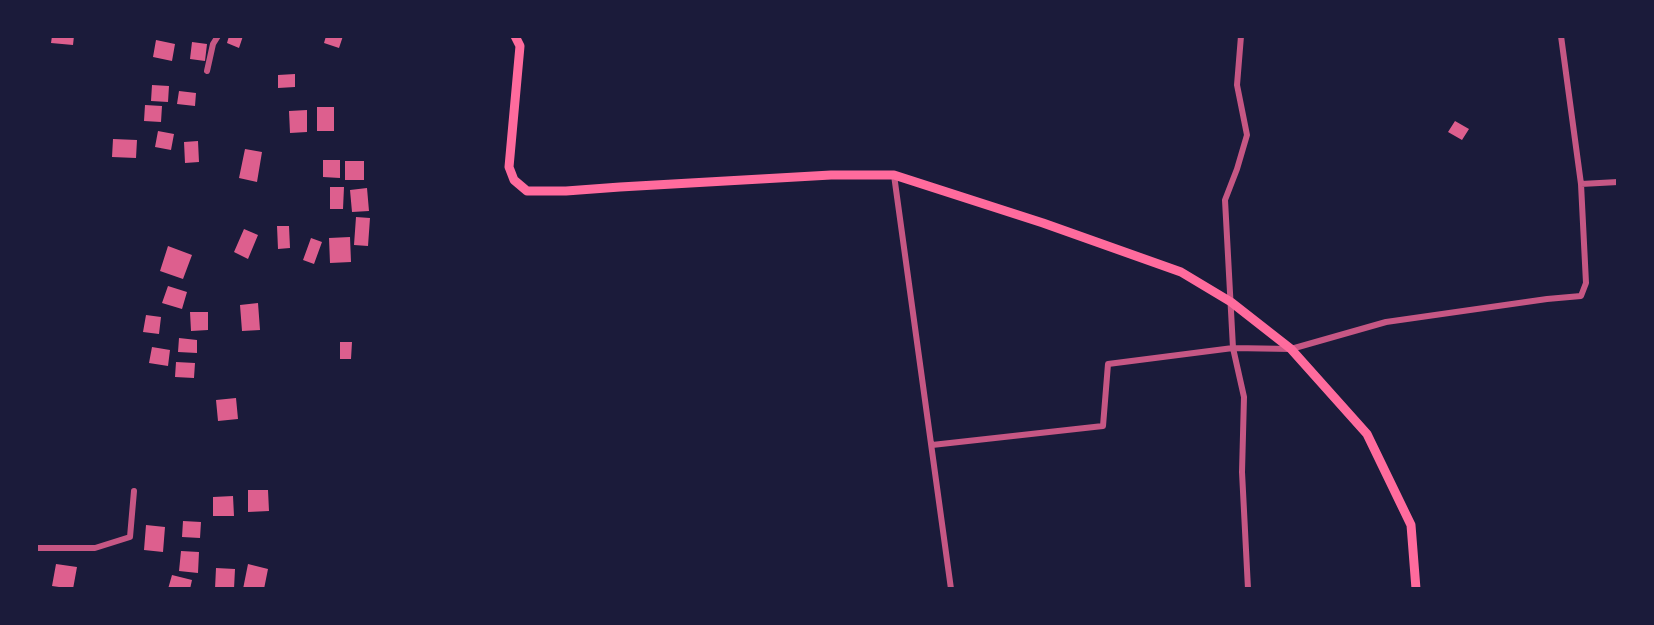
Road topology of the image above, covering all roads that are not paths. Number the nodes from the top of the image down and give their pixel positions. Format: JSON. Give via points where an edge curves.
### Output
{"nodes":[{"id":1,"x":218,"y":36,"type":"edge"},
{"id":2,"x":515,"y":36,"type":"edge"},
{"id":3,"x":1241,"y":36,"type":"edge"},
{"id":4,"x":1561,"y":36,"type":"edge"},
{"id":5,"x":207,"y":71,"type":"dead end"},
{"id":6,"x":894,"y":175,"type":"junction"},
{"id":7,"x":1618,"y":182,"type":"edge"},
{"id":8,"x":1581,"y":184,"type":"junction"},
{"id":9,"x":1231,"y":302,"type":"junction"},
{"id":10,"x":1233,"y":348,"type":"junction"},
{"id":11,"x":1291,"y":349,"type":"junction"},
{"id":12,"x":932,"y":446,"type":"junction"},
{"id":13,"x":134,"y":491,"type":"dead end"},
{"id":14,"x":36,"y":548,"type":"edge"},
{"id":15,"x":951,"y":589,"type":"edge"},
{"id":16,"x":1248,"y":589,"type":"edge"},
{"id":17,"x":1416,"y":589,"type":"edge"}],
"edges":[{"from":1,"to":5,"type":"street"},
{"from":2,"to":6,"type":"main road","via":[[520,46],[509,167],[514,180],[527,191]]},
{"from":3,"to":9,"type":"street","via":[[1237,86],[1247,135],[1226,200]]},
{"from":4,"to":8,"type":"street"},
{"from":6,"to":9,"type":"main road","via":[[1182,272]]},
{"from":6,"to":12,"type":"street"},
{"from":7,"to":8,"type":"street"},
{"from":8,"to":11,"type":"street","via":[[1586,283],[1581,296],[1386,322]]},
{"from":9,"to":10,"type":"street"},
{"from":9,"to":11,"type":"main road"},
{"from":10,"to":11,"type":"street"},
{"from":10,"to":12,"type":"street","via":[[1108,364],[1102,426]]},
{"from":10,"to":16,"type":"street","via":[[1244,397],[1242,472]]},
{"from":11,"to":17,"type":"main road","via":[[1367,434],[1411,525]]},
{"from":12,"to":15,"type":"street"},
{"from":13,"to":14,"type":"street","via":[[130,537],[95,549]]}]}
